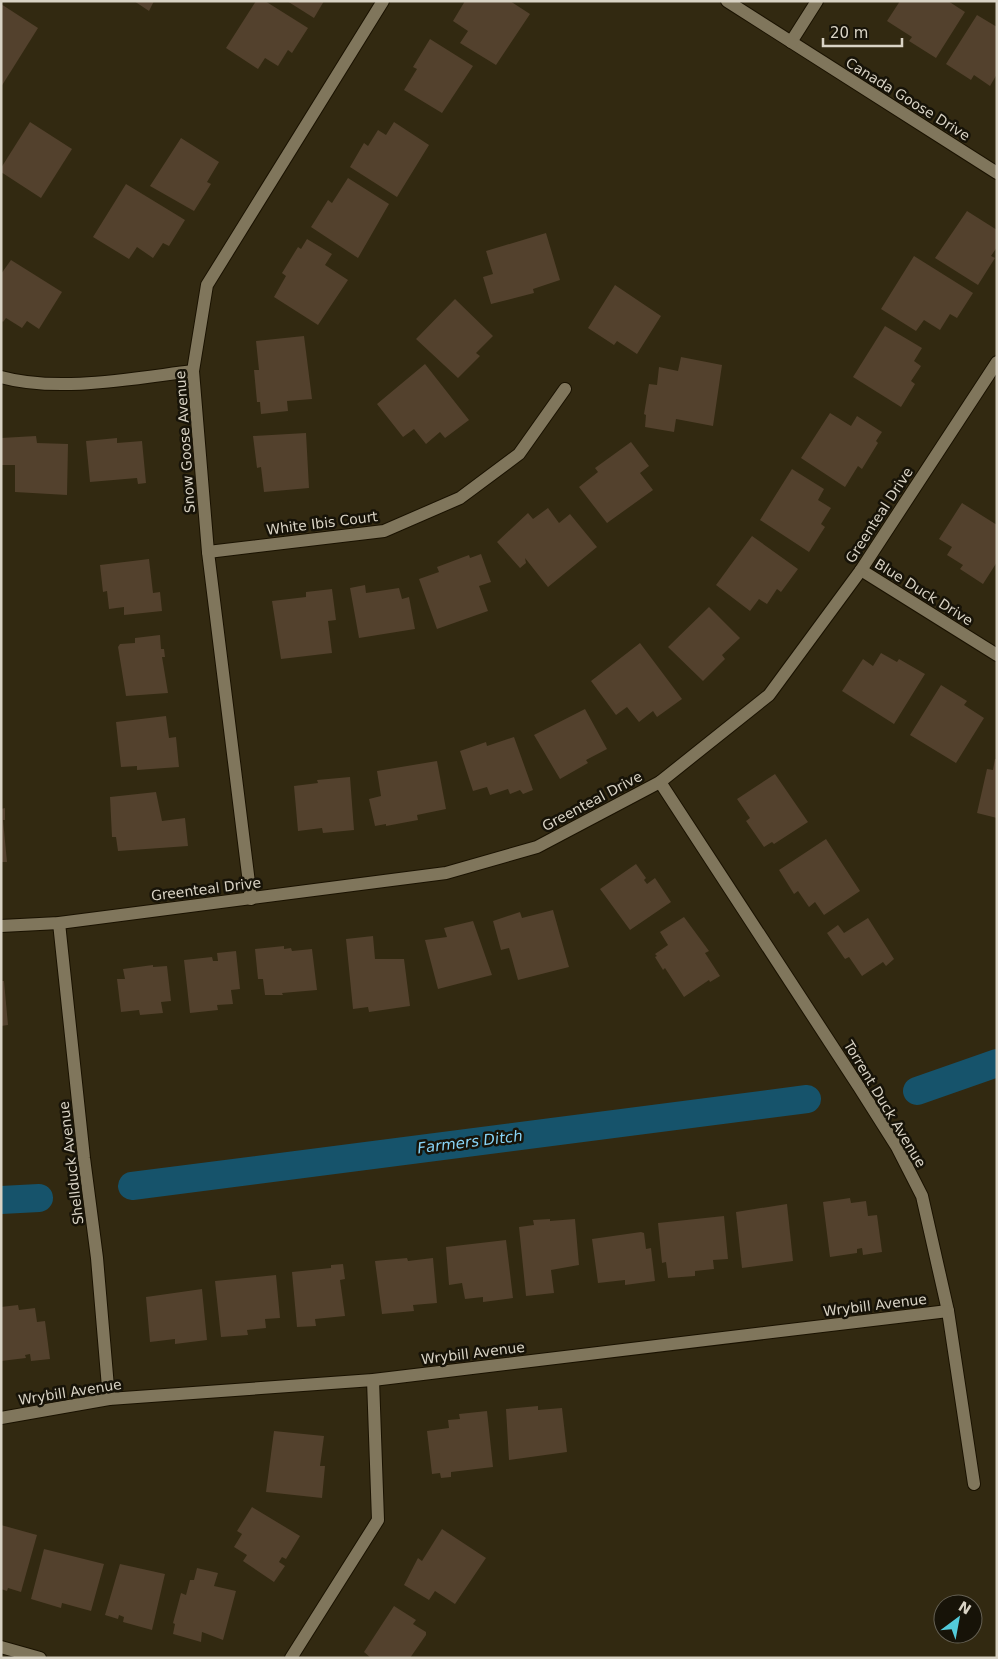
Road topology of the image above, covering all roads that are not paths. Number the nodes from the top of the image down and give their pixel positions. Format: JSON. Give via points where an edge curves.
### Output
{"nodes":[{"id":1,"x":383,"y":1,"type":"edge"},
{"id":2,"x":727,"y":1,"type":"edge"},
{"id":3,"x":817,"y":1,"type":"edge"},
{"id":4,"x":791,"y":42,"type":"junction"},
{"id":5,"x":997,"y":173,"type":"edge"},
{"id":6,"x":997,"y":362,"type":"edge"},
{"id":7,"x":193,"y":371,"type":"junction"},
{"id":8,"x":1,"y":377,"type":"edge"},
{"id":9,"x":565,"y":389,"type":"dead end"},
{"id":10,"x":208,"y":552,"type":"junction"},
{"id":11,"x":861,"y":570,"type":"junction"},
{"id":12,"x":997,"y":655,"type":"edge"},
{"id":13,"x":660,"y":782,"type":"junction"},
{"id":14,"x":251,"y":899,"type":"junction"},
{"id":15,"x":59,"y":923,"type":"junction"},
{"id":16,"x":1,"y":926,"type":"edge"},
{"id":17,"x":948,"y":1311,"type":"junction"},
{"id":18,"x":373,"y":1380,"type":"junction"},
{"id":19,"x":109,"y":1400,"type":"junction"},
{"id":20,"x":1,"y":1418,"type":"edge"},
{"id":21,"x":974,"y":1484,"type":"dead end"},
{"id":22,"x":1,"y":1647,"type":"edge"},
{"id":23,"x":40,"y":1658,"type":"edge"},
{"id":24,"x":291,"y":1658,"type":"edge"}],
"edges":[{"from":1,"to":7,"type":"street","name":"Snow Goose Avenue","via":[[207,285]]},
{"from":2,"to":4,"type":"street","name":"Canada Goose Drive"},
{"from":3,"to":4,"type":"street"},
{"from":4,"to":5,"type":"street","name":"Canada Goose Drive"},
{"from":6,"to":11,"type":"street","name":"Greenteal Drive"},
{"from":7,"to":8,"type":"street","via":[[101,382],[22,383]]},
{"from":7,"to":10,"type":"street","name":"Snow Goose Avenue"},
{"from":9,"to":10,"type":"street","name":"White Ibis Court","via":[[519,454],[460,498],[384,530]]},
{"from":10,"to":14,"type":"street","name":"Snow Goose Avenue"},
{"from":11,"to":12,"type":"street","name":"Blue Duck Drive"},
{"from":11,"to":13,"type":"street","name":"Greenteal Drive","via":[[769,695]]},
{"from":13,"to":14,"type":"street","name":"Greenteal Drive","via":[[537,847],[446,873]]},
{"from":13,"to":17,"type":"street","name":"Torrent Duck Avenue","via":[[897,1147],[922,1196]]},
{"from":14,"to":15,"type":"street","name":"Greenteal Drive"},
{"from":15,"to":16,"type":"street","name":"Greenteal Drive"},
{"from":15,"to":19,"type":"street","name":"Shellduck Avenue","via":[[98,1258]]},
{"from":17,"to":18,"type":"street","name":"Wrybill Avenue"},
{"from":17,"to":21,"type":"street","name":"Torrent Duck Avenue"},
{"from":18,"to":19,"type":"street","name":"Wrybill Avenue"},
{"from":18,"to":24,"type":"street","via":[[378,1520]]},
{"from":19,"to":20,"type":"street","name":"Wrybill Avenue"},
{"from":22,"to":23,"type":"street"}]}
